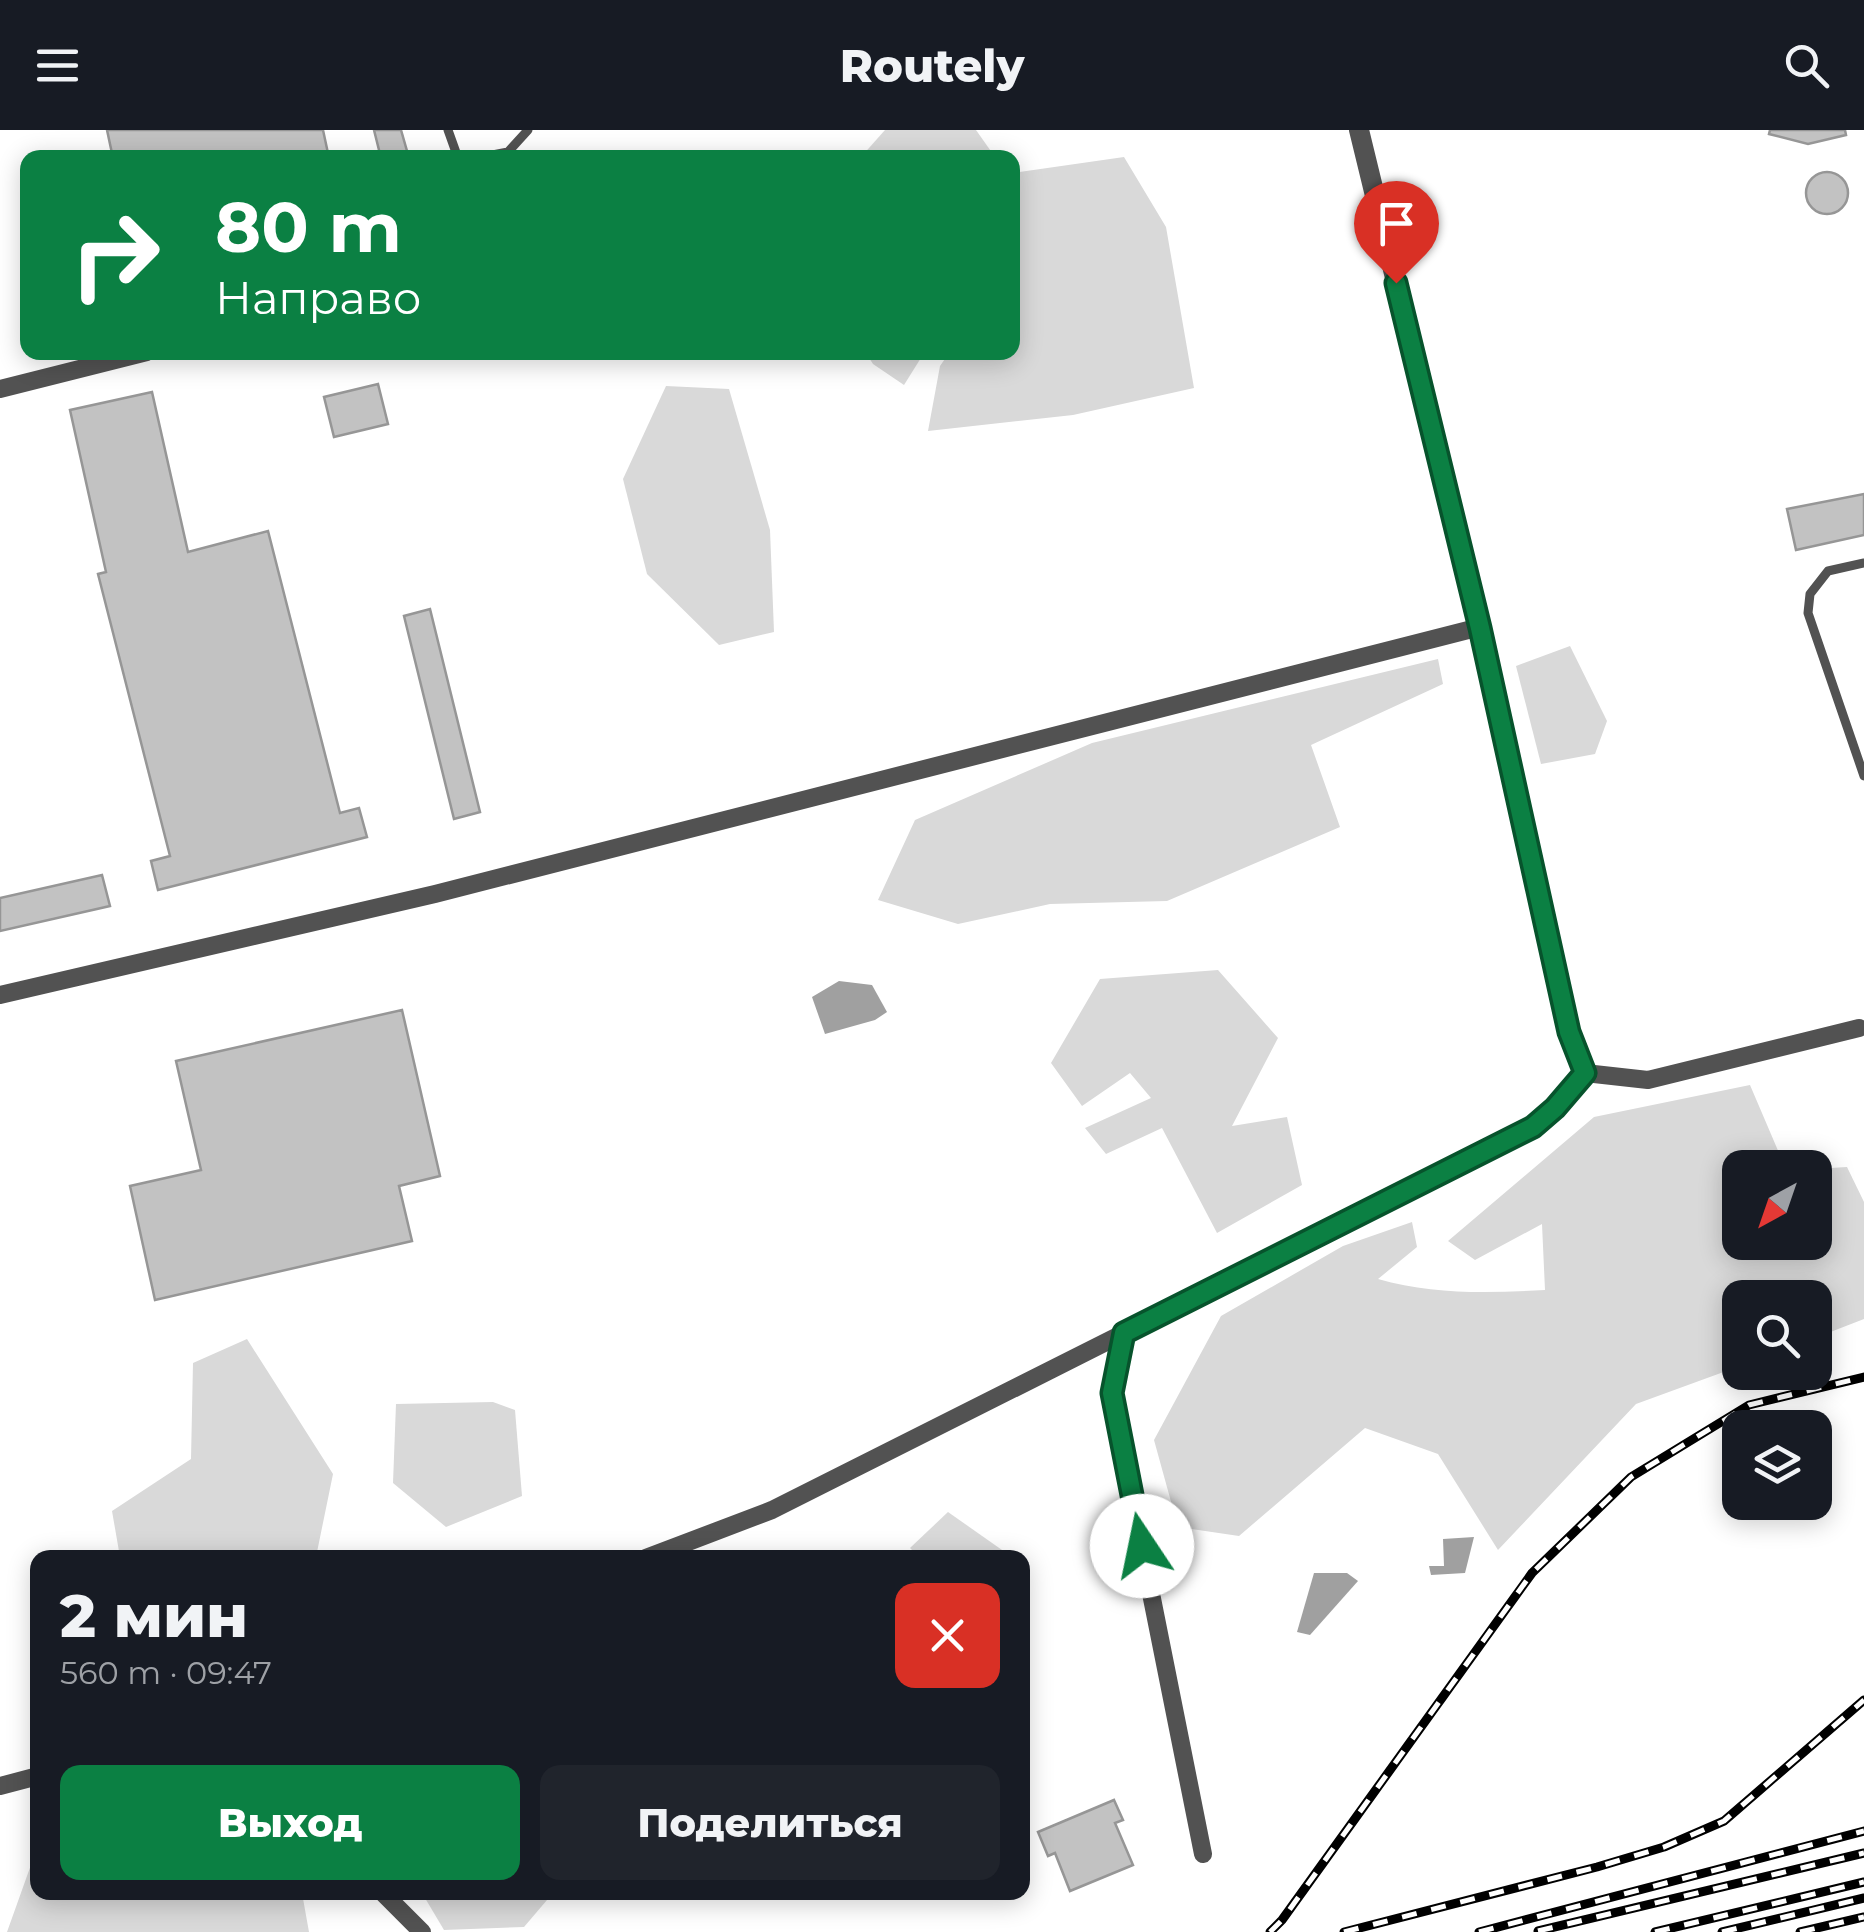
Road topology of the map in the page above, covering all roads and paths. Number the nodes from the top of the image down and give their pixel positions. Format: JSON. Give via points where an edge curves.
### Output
{"nodes":[{"id":1,"x":528,"y":130,"type":"edge"},
{"id":2,"x":1359,"y":130,"type":"edge"},
{"id":3,"x":510,"y":150,"type":"edge"},
{"id":4,"x":114,"y":360,"type":"edge"},
{"id":5,"x":0,"y":389,"type":"edge"},
{"id":6,"x":1864,"y":563,"type":"edge"},
{"id":7,"x":1480,"y":628,"type":"junction"},
{"id":8,"x":1864,"y":776,"type":"edge"},
{"id":9,"x":0,"y":996,"type":"edge"},
{"id":10,"x":1862,"y":1028,"type":"edge"},
{"id":11,"x":1585,"y":1073,"type":"junction"},
{"id":12,"x":1124,"y":1333,"type":"junction"},
{"id":13,"x":667,"y":1550,"type":"edge"},
{"id":14,"x":30,"y":1778,"type":"edge"},
{"id":15,"x":0,"y":1786,"type":"edge"},
{"id":16,"x":1203,"y":1854,"type":"dead end"},
{"id":17,"x":390,"y":1900,"type":"edge"},
{"id":18,"x":422,"y":1932,"type":"edge"}],
"edges":[{"from":1,"to":3,"type":"lane"},
{"from":2,"to":7,"type":"street"},
{"from":4,"to":5,"type":"street"},
{"from":6,"to":8,"type":"lane","via":[[1828,571],[1810,594],[1808,613]]},
{"from":7,"to":9,"type":"street","via":[[435,894]]},
{"from":7,"to":11,"type":"street","via":[[1569,1032]]},
{"from":10,"to":11,"type":"street","via":[[1648,1080]]},
{"from":11,"to":12,"type":"street","via":[[1533,1127]]},
{"from":12,"to":13,"type":"street","via":[[772,1510]]},
{"from":12,"to":16,"type":"street","via":[[1112,1393]]},
{"from":14,"to":15,"type":"street"},
{"from":17,"to":18,"type":"street"}]}
